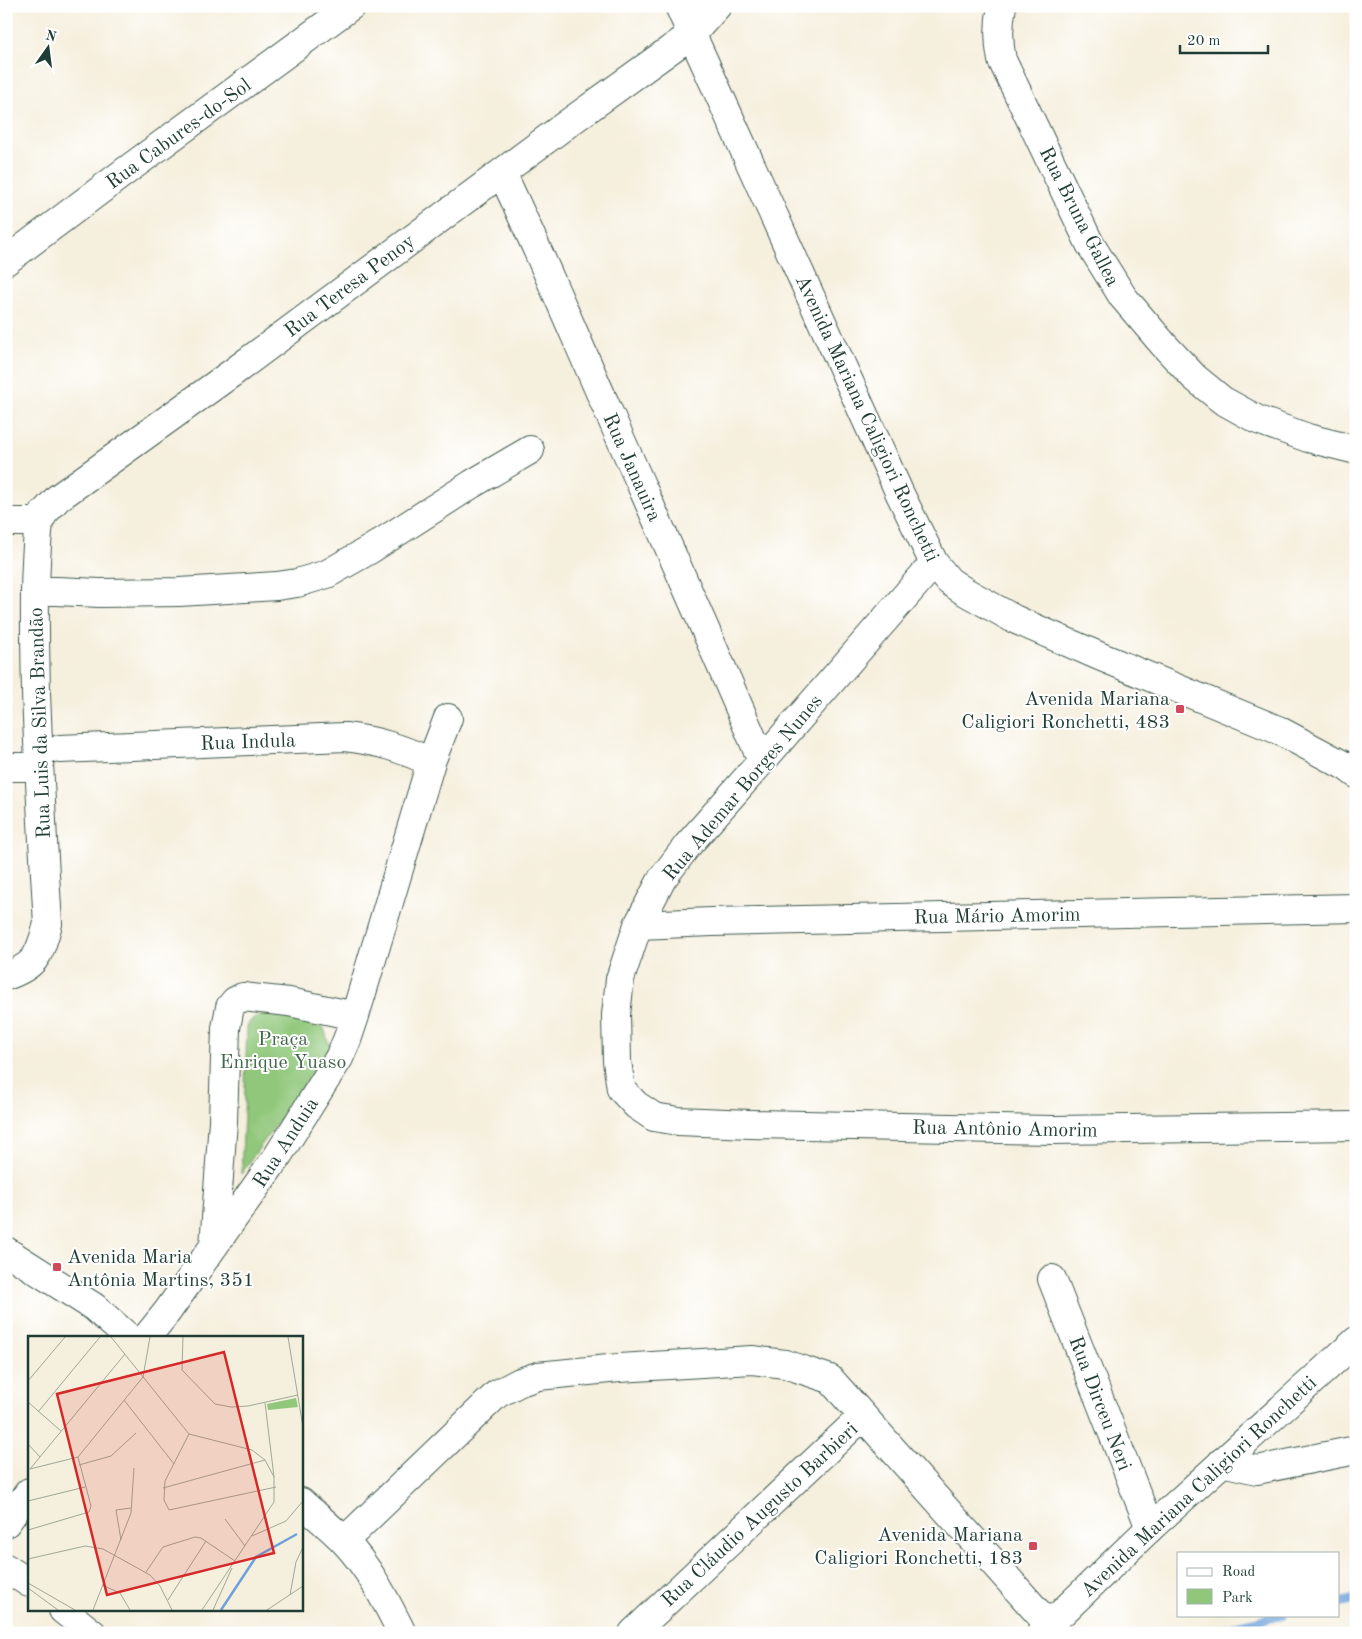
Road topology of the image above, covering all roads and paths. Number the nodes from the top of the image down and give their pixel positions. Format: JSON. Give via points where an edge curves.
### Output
{"nodes":[{"id":1,"x":351,"y":6,"type":"edge"},
{"id":2,"x":679,"y":6,"type":"edge"},
{"id":3,"x":717,"y":6,"type":"edge"},
{"id":4,"x":1002,"y":6,"type":"edge"},
{"id":5,"x":692,"y":34,"type":"junction"},
{"id":6,"x":502,"y":173,"type":"junction"},
{"id":7,"x":6,"y":261,"type":"edge"},
{"id":8,"x":530,"y":450,"type":"dead end"},
{"id":9,"x":1356,"y":450,"type":"edge"},
{"id":10,"x":6,"y":522,"type":"edge"},
{"id":11,"x":39,"y":522,"type":"junction"},
{"id":12,"x":934,"y":563,"type":"junction"},
{"id":13,"x":36,"y":590,"type":"junction"},
{"id":14,"x":448,"y":718,"type":"dead end"},
{"id":15,"x":60,"y":749,"type":"dead end"},
{"id":16,"x":762,"y":761,"type":"junction"},
{"id":17,"x":431,"y":762,"type":"junction"},
{"id":18,"x":6,"y":767,"type":"edge"},
{"id":19,"x":38,"y":768,"type":"junction"},
{"id":20,"x":1356,"y":774,"type":"edge"},
{"id":21,"x":1356,"y":908,"type":"edge"},
{"id":22,"x":638,"y":925,"type":"junction"},
{"id":23,"x":6,"y":976,"type":"edge"},
{"id":24,"x":355,"y":1016,"type":"junction"},
{"id":25,"x":654,"y":1117,"type":"joint"},
{"id":26,"x":1356,"y":1126,"type":"edge"},
{"id":27,"x":214,"y":1247,"type":"junction"},
{"id":28,"x":6,"y":1251,"type":"edge"},
{"id":29,"x":1052,"y":1279,"type":"dead end"},
{"id":30,"x":127,"y":1336,"type":"edge"},
{"id":31,"x":148,"y":1336,"type":"edge"},
{"id":32,"x":1356,"y":1341,"type":"edge"},
{"id":33,"x":863,"y":1416,"type":"junction"},
{"id":34,"x":1356,"y":1450,"type":"edge"},
{"id":35,"x":1222,"y":1462,"type":"junction"},
{"id":36,"x":28,"y":1493,"type":"edge"},
{"id":37,"x":302,"y":1503,"type":"edge"},
{"id":38,"x":6,"y":1523,"type":"edge"},
{"id":39,"x":1150,"y":1528,"type":"junction"},
{"id":40,"x":344,"y":1541,"type":"junction"},
{"id":41,"x":6,"y":1568,"type":"edge"},
{"id":42,"x":28,"y":1582,"type":"edge"},
{"id":43,"x":66,"y":1612,"type":"edge"},
{"id":44,"x":1045,"y":1629,"type":"edge"},
{"id":45,"x":92,"y":1633,"type":"edge"},
{"id":46,"x":402,"y":1633,"type":"edge"},
{"id":47,"x":633,"y":1633,"type":"edge"}],
"edges":[{"from":1,"to":7,"type":"street","name":"Rua Cabures-do-Sol"},
{"from":2,"to":5,"type":"street","name":"Avenida Mariana Caligiori Ronchetti"},
{"from":3,"to":5,"type":"street","name":"Rua Teresa Penoy"},
{"from":4,"to":9,"type":"street","name":"Rua Bruna Gallea","via":[[998,41],[1002,60],[1090,244],[1122,297],[1194,377],[1222,400],[1258,420],[1308,438]]},
{"from":5,"to":6,"type":"street","name":"Rua Teresa Penoy"},
{"from":5,"to":12,"type":"street","name":"Avenida Mariana Caligiori Ronchetti"},
{"from":6,"to":11,"type":"street","name":"Rua Teresa Penoy","via":[[58,498]]},
{"from":6,"to":16,"type":"street","name":"Rua Janauira"},
{"from":8,"to":13,"type":"street","via":[[371,549],[327,574],[297,583],[180,592]]},
{"from":10,"to":11,"type":"street"},
{"from":11,"to":13,"type":"street","name":"Rua Luis da Silva Brandão"},
{"from":12,"to":16,"type":"street","name":"Rua Ademar Borges Nunes"},
{"from":12,"to":20,"type":"street","name":"Avenida Mariana Caligiori Ronchetti","via":[[964,591],[1014,619],[1278,730]]},
{"from":13,"to":19,"type":"street","name":"Rua Luis da Silva Brandão"},
{"from":14,"to":17,"type":"street"},
{"from":15,"to":17,"type":"street","name":"Rua Indula","via":[[345,737],[399,748]]},
{"from":16,"to":22,"type":"street","name":"Rua Ademar Borges Nunes","via":[[662,879]]},
{"from":17,"to":24,"type":"street"},
{"from":18,"to":19,"type":"street"},
{"from":19,"to":23,"type":"street","name":"Rua Luis da Silva Brandão","via":[[48,924],[37,957],[24,970]]},
{"from":21,"to":22,"type":"street","name":"Rua Mário Amorim"},
{"from":22,"to":25,"type":"street","name":"Rua Ademar Borges Nunes","via":[[620,979],[616,1015],[617,1061],[622,1089],[636,1106]]},
{"from":24,"to":27,"type":"street","name":"Rua Anduia","via":[[339,1058]]},
{"from":24,"to":27,"type":"street","name":"Rua Anduia","via":[[289,1002],[243,997],[230,1007],[226,1028]]},
{"from":25,"to":26,"type":"street","name":"Rua Antônio Amorim","via":[[751,1124],[1053,1130]]},
{"from":27,"to":31,"type":"street","name":"Rua Anduia"},
{"from":28,"to":30,"type":"street","via":[[94,1308]]},
{"from":29,"to":39,"type":"street","name":"Rua Dirceu Neri"},
{"from":32,"to":35,"type":"street","name":"Avenida Mariana Caligiori Ronchetti"},
{"from":33,"to":40,"type":"street","via":[[830,1379],[785,1364],[752,1360],[538,1376],[497,1394]]},
{"from":33,"to":44,"type":"street"},
{"from":33,"to":47,"type":"street","name":"Rua Cláudio Augusto Barbieri"},
{"from":34,"to":35,"type":"street","via":[[1256,1470]]},
{"from":35,"to":39,"type":"street","name":"Avenida Mariana Caligiori Ronchetti"},
{"from":36,"to":38,"type":"street"},
{"from":37,"to":40,"type":"street"},
{"from":39,"to":44,"type":"street","name":"Avenida Mariana Caligiori Ronchetti"},
{"from":40,"to":46,"type":"street","via":[[365,1567]]},
{"from":41,"to":42,"type":"street"},
{"from":43,"to":45,"type":"street"}]}
